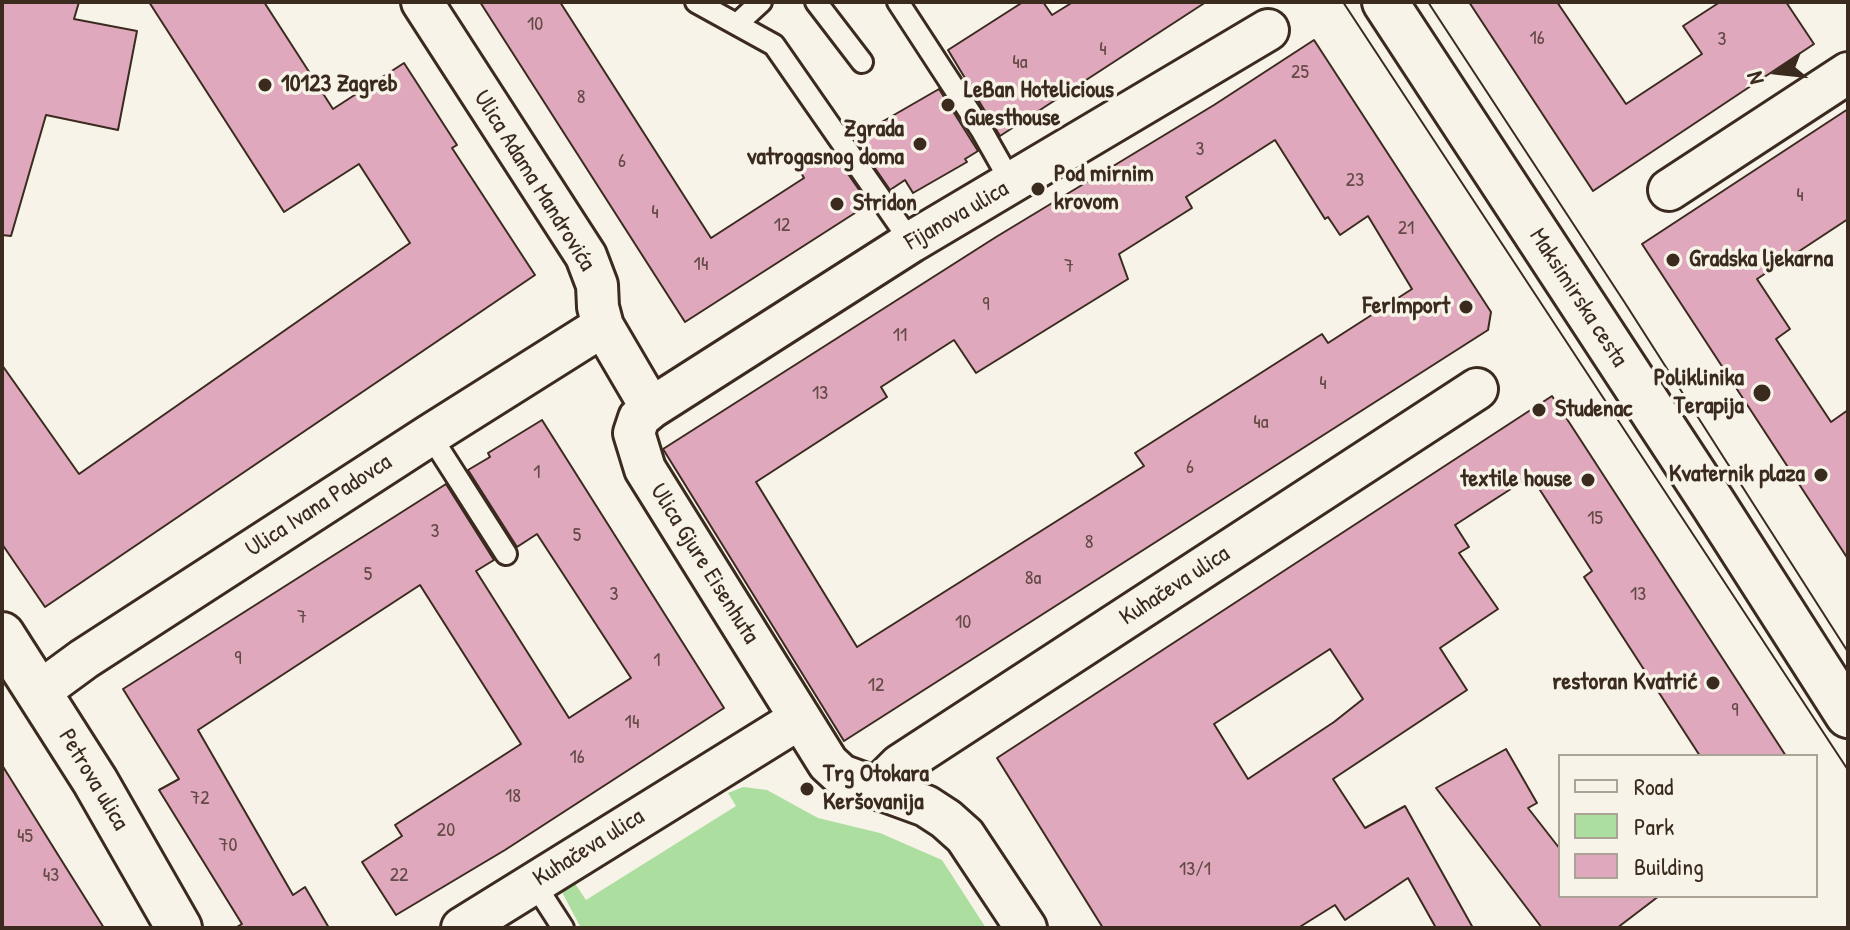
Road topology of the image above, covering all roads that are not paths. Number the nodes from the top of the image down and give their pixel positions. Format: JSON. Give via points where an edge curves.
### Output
{"nodes":[{"id":1,"x":422,"y":2,"type":"edge"},
{"id":2,"x":696,"y":2,"type":"edge"},
{"id":3,"x":761,"y":2,"type":"edge"},
{"id":4,"x":816,"y":2,"type":"edge"},
{"id":5,"x":898,"y":2,"type":"edge"},
{"id":6,"x":1385,"y":2,"type":"edge"},
{"id":7,"x":737,"y":24,"type":"junction"},
{"id":8,"x":1268,"y":30,"type":"dead end"},
{"id":9,"x":862,"y":62,"type":"dead end"},
{"id":10,"x":1848,"y":73,"type":"edge"},
{"id":11,"x":1012,"y":184,"type":"junction"},
{"id":12,"x":1669,"y":190,"type":"dead end"},
{"id":13,"x":911,"y":242,"type":"junction"},
{"id":14,"x":603,"y":326,"type":"junction"},
{"id":15,"x":1477,"y":389,"type":"dead end"},
{"id":16,"x":651,"y":408,"type":"junction"},
{"id":17,"x":430,"y":435,"type":"junction"},
{"id":18,"x":506,"y":554,"type":"dead end"},
{"id":19,"x":2,"y":635,"type":"edge"},
{"id":20,"x":39,"y":692,"type":"junction"},
{"id":21,"x":1848,"y":715,"type":"edge"},
{"id":22,"x":799,"y":719,"type":"junction"},
{"id":23,"x":881,"y":790,"type":"junction"},
{"id":24,"x":534,"y":883,"type":"junction"},
{"id":25,"x":179,"y":928,"type":"edge"},
{"id":26,"x":462,"y":928,"type":"edge"},
{"id":27,"x":563,"y":928,"type":"edge"},
{"id":28,"x":1026,"y":928,"type":"edge"}],
"edges":[{"from":1,"to":14,"type":"street","name":"Ulica Adama Mandrovića","via":[[586,256]]},
{"from":2,"to":7,"type":"lane"},
{"from":3,"to":7,"type":"lane"},
{"from":4,"to":9,"type":"lane"},
{"from":5,"to":11,"type":"lane"},
{"from":6,"to":21,"type":"main road","name":"Maksimirska cesta"},
{"from":7,"to":13,"type":"lane","via":[[774,45]]},
{"from":8,"to":11,"type":"street","name":"Fijanova ulica"},
{"from":10,"to":12,"type":"street"},
{"from":11,"to":13,"type":"street","name":"Fijanova ulica"},
{"from":13,"to":16,"type":"street","name":"Fijanova ulica"},
{"from":14,"to":16,"type":"street","name":"Ulica Adama Mandrovića"},
{"from":14,"to":17,"type":"street","name":"Ulica Ivana Padovca"},
{"from":15,"to":23,"type":"street","name":"Kuhačeva ulica","via":[[900,765]]},
{"from":16,"to":22,"type":"street","name":"Ulica Gjure Eisenhuta","via":[[639,418],[634,433],[645,469]]},
{"from":17,"to":18,"type":"lane"},
{"from":17,"to":20,"type":"street","name":"Ulica Ivana Padovca"},
{"from":19,"to":20,"type":"main road","name":"Petrova ulica"},
{"from":20,"to":25,"type":"main road","name":"Petrova ulica"},
{"from":22,"to":23,"type":"street","via":[[841,775]]},
{"from":22,"to":24,"type":"street","name":"Kuhačeva ulica"},
{"from":23,"to":28,"type":"street","via":[[926,806],[965,836]]},
{"from":24,"to":26,"type":"street","name":"Kuhačeva ulica"},
{"from":24,"to":27,"type":"lane"}]}
